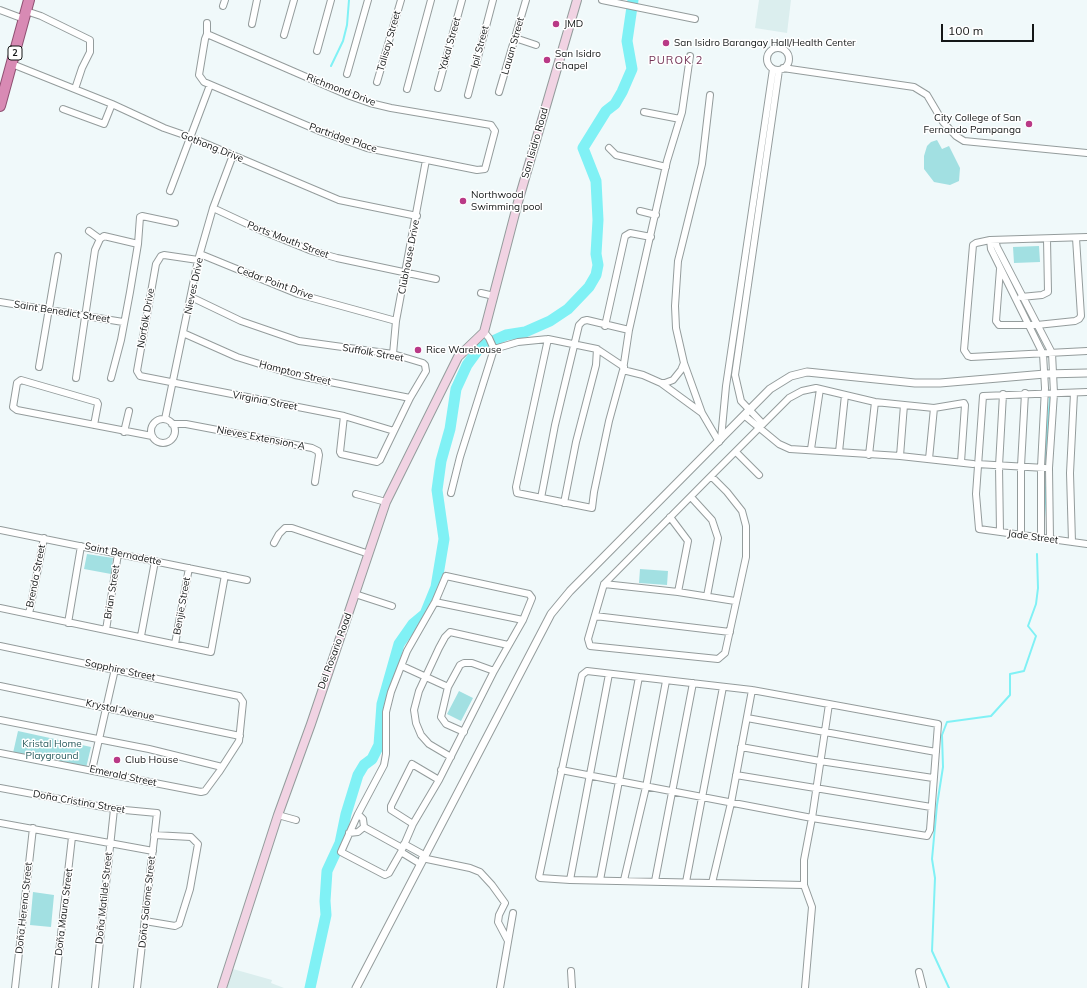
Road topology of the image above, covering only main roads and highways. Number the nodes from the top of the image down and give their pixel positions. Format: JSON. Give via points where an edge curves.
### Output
{"nodes":[{"id":1,"x":29,"y":0,"type":"edge"},
{"id":2,"x":577,"y":0,"type":"edge"},
{"id":3,"x":0,"y":106,"type":"edge"},
{"id":4,"x":487,"y":335,"type":"joint"},
{"id":5,"x":222,"y":988,"type":"edge"}],
"edges":[{"from":1,"to":3,"type":"highway","number":"2"},
{"from":2,"to":4,"type":"main road","name":"San Isidro Road","via":[[518,202],[494,296]]},
{"from":4,"to":5,"type":"main road","name":"Del Rosario Road","via":[[458,357],[386,502],[278,815]]}]}
